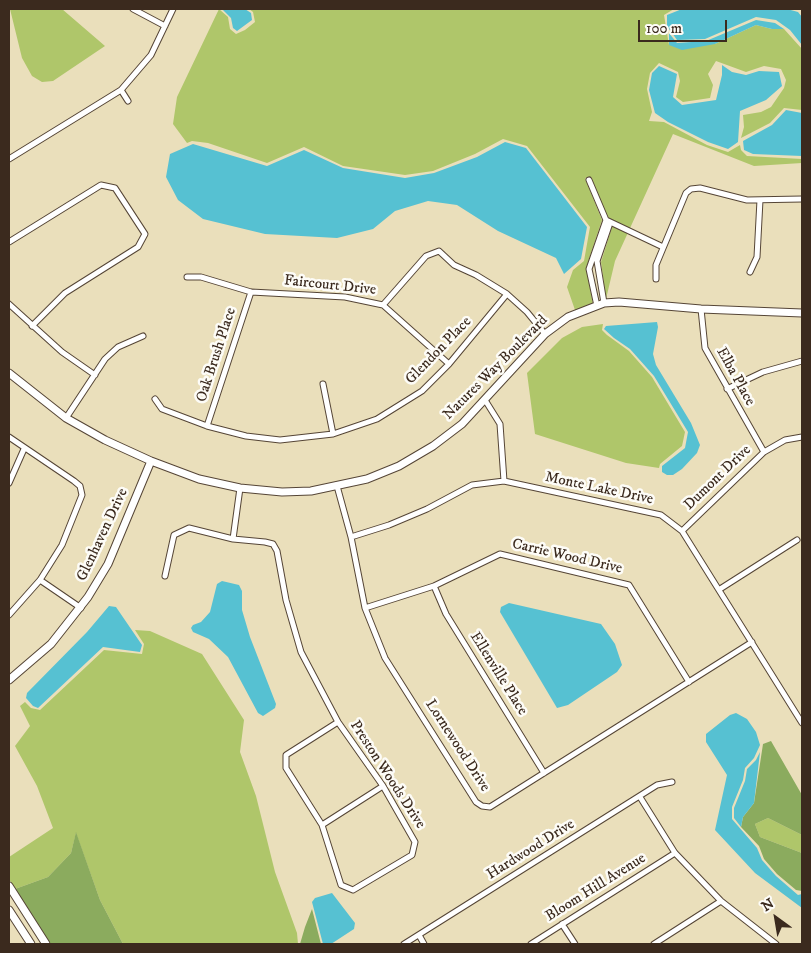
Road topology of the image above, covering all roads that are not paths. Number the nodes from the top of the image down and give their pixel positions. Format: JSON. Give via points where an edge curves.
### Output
{"nodes":[{"id":1,"x":133,"y":9,"type":"edge"},
{"id":2,"x":173,"y":9,"type":"edge"},
{"id":3,"x":164,"y":26,"type":"junction"},
{"id":4,"x":121,"y":90,"type":"junction"},
{"id":5,"x":128,"y":101,"type":"dead end"},
{"id":6,"x":9,"y":159,"type":"edge"},
{"id":7,"x":589,"y":180,"type":"dead end"},
{"id":8,"x":802,"y":199,"type":"edge"},
{"id":9,"x":760,"y":200,"type":"junction"},
{"id":10,"x":608,"y":221,"type":"junction"},
{"id":11,"x":9,"y":242,"type":"edge"},
{"id":12,"x":663,"y":246,"type":"junction"},
{"id":13,"x":750,"y":272,"type":"dead end"},
{"id":14,"x":188,"y":277,"type":"dead end"},
{"id":15,"x":656,"y":279,"type":"dead end"},
{"id":16,"x":600,"y":283,"type":"junction"},
{"id":17,"x":592,"y":286,"type":"junction"},
{"id":18,"x":251,"y":292,"type":"junction"},
{"id":19,"x":507,"y":294,"type":"junction"},
{"id":20,"x":9,"y":304,"type":"edge"},
{"id":21,"x":601,"y":304,"type":"junction"},
{"id":22,"x":384,"y":305,"type":"junction"},
{"id":23,"x":701,"y":309,"type":"junction"},
{"id":24,"x":802,"y":313,"type":"edge"},
{"id":25,"x":32,"y":326,"type":"junction"},
{"id":26,"x":545,"y":334,"type":"junction"},
{"id":27,"x":143,"y":336,"type":"dead end"},
{"id":28,"x":802,"y":361,"type":"edge"},
{"id":29,"x":449,"y":364,"type":"junction"},
{"id":30,"x":9,"y":373,"type":"edge"},
{"id":31,"x":95,"y":375,"type":"junction"},
{"id":32,"x":323,"y":384,"type":"dead end"},
{"id":33,"x":727,"y":388,"type":"junction"},
{"id":34,"x":155,"y":399,"type":"dead end"},
{"id":35,"x":485,"y":400,"type":"junction"},
{"id":36,"x":66,"y":418,"type":"junction"},
{"id":37,"x":207,"y":426,"type":"junction"},
{"id":38,"x":333,"y":434,"type":"junction"},
{"id":39,"x":9,"y":437,"type":"edge"},
{"id":40,"x":802,"y":437,"type":"edge"},
{"id":41,"x":24,"y":449,"type":"junction"},
{"id":42,"x":764,"y":452,"type":"junction"},
{"id":43,"x":151,"y":461,"type":"junction"},
{"id":44,"x":504,"y":481,"type":"junction"},
{"id":45,"x":9,"y":483,"type":"edge"},
{"id":46,"x":337,"y":486,"type":"junction"},
{"id":47,"x":240,"y":488,"type":"junction"},
{"id":48,"x":682,"y":530,"type":"junction"},
{"id":49,"x":350,"y":537,"type":"junction"},
{"id":50,"x":233,"y":539,"type":"junction"},
{"id":51,"x":797,"y":540,"type":"dead end"},
{"id":52,"x":165,"y":576,"type":"dead end"},
{"id":53,"x":40,"y":580,"type":"junction"},
{"id":54,"x":434,"y":586,"type":"junction"},
{"id":55,"x":720,"y":589,"type":"junction"},
{"id":56,"x":80,"y":608,"type":"junction"},
{"id":57,"x":365,"y":608,"type":"junction"},
{"id":58,"x":9,"y":615,"type":"edge"},
{"id":59,"x":752,"y":642,"type":"junction"},
{"id":60,"x":9,"y":680,"type":"edge"},
{"id":61,"x":689,"y":682,"type":"junction"},
{"id":62,"x":338,"y":722,"type":"junction"},
{"id":63,"x":802,"y":724,"type":"edge"},
{"id":64,"x":544,"y":773,"type":"junction"},
{"id":65,"x":672,"y":782,"type":"dead end"},
{"id":66,"x":383,"y":786,"type":"junction"},
{"id":67,"x":640,"y":797,"type":"junction"},
{"id":68,"x":322,"y":825,"type":"junction"},
{"id":69,"x":675,"y":853,"type":"junction"},
{"id":70,"x":9,"y":886,"type":"edge"},
{"id":71,"x":721,"y":901,"type":"junction"},
{"id":72,"x":9,"y":910,"type":"edge"},
{"id":73,"x":562,"y":924,"type":"junction"},
{"id":74,"x":419,"y":935,"type":"junction"},
{"id":75,"x":31,"y":944,"type":"edge"},
{"id":76,"x":46,"y":944,"type":"edge"},
{"id":77,"x":404,"y":944,"type":"edge"},
{"id":78,"x":424,"y":944,"type":"edge"},
{"id":79,"x":531,"y":944,"type":"edge"},
{"id":80,"x":575,"y":944,"type":"edge"},
{"id":81,"x":654,"y":944,"type":"edge"},
{"id":82,"x":776,"y":944,"type":"edge"}],
"edges":[{"from":1,"to":3,"type":"street"},
{"from":2,"to":3,"type":"street"},
{"from":3,"to":4,"type":"street","via":[[151,55]]},
{"from":4,"to":5,"type":"street"},
{"from":4,"to":6,"type":"street"},
{"from":7,"to":10,"type":"street"},
{"from":8,"to":9,"type":"street"},
{"from":9,"to":12,"type":"street","via":[[747,200],[700,188],[690,189]]},
{"from":9,"to":13,"type":"street","via":[[757,258]]},
{"from":10,"to":12,"type":"street"},
{"from":10,"to":16,"type":"street","via":[[597,261]]},
{"from":10,"to":17,"type":"street","via":[[590,262]]},
{"from":11,"to":25,"type":"street","via":[[101,185],[115,188],[145,234],[138,247],[65,293]]},
{"from":12,"to":15,"type":"street","via":[[656,265]]},
{"from":14,"to":18,"type":"street","name":"Faircourt Drive","via":[[201,277]]},
{"from":16,"to":17,"type":"street"},
{"from":16,"to":21,"type":"street"},
{"from":17,"to":21,"type":"street"},
{"from":18,"to":22,"type":"street","name":"Faircourt Drive","via":[[345,297]]},
{"from":18,"to":37,"type":"street","name":"Oak Brush Place"},
{"from":19,"to":22,"type":"street","via":[[454,265],[439,252],[426,256]]},
{"from":19,"to":26,"type":"street"},
{"from":19,"to":29,"type":"street","name":"Glendon Place"},
{"from":20,"to":25,"type":"street"},
{"from":21,"to":23,"type":"street","name":"Natures Way Boulevard","via":[[619,302]]},
{"from":21,"to":26,"type":"street","name":"Natures Way Boulevard","via":[[568,317]]},
{"from":22,"to":29,"type":"street","name":"Faircourt Drive"},
{"from":23,"to":24,"type":"street","name":"Natures Way Boulevard"},
{"from":23,"to":33,"type":"street","name":"Elba Place","via":[[705,348]]},
{"from":25,"to":31,"type":"street"},
{"from":26,"to":35,"type":"street","name":"Natures Way Boulevard"},
{"from":27,"to":31,"type":"street","via":[[118,347]]},
{"from":28,"to":33,"type":"street","via":[[763,372]]},
{"from":29,"to":38,"type":"street","name":"Glendon Place","via":[[422,391],[377,420]]},
{"from":30,"to":36,"type":"street","name":"Natures Way Boulevard"},
{"from":31,"to":36,"type":"street"},
{"from":32,"to":38,"type":"street"},
{"from":33,"to":42,"type":"street","name":"Elba Place"},
{"from":34,"to":37,"type":"street","name":"Glendon Place","via":[[162,409]]},
{"from":35,"to":44,"type":"street","via":[[500,424]]},
{"from":35,"to":46,"type":"street","name":"Natures Way Boulevard","via":[[440,441],[399,466],[367,479]]},
{"from":36,"to":43,"type":"street","name":"Natures Way Boulevard"},
{"from":37,"to":38,"type":"street","name":"Glendon Place","via":[[280,440]]},
{"from":39,"to":41,"type":"street"},
{"from":40,"to":42,"type":"street","name":"Dumont Drive","via":[[785,440]]},
{"from":41,"to":45,"type":"street"},
{"from":41,"to":53,"type":"street","via":[[80,486],[82,495],[62,545]]},
{"from":42,"to":48,"type":"street","name":"Dumont Drive"},
{"from":43,"to":47,"type":"street","name":"Natures Way Boulevard","via":[[199,479]]},
{"from":43,"to":56,"type":"street","name":"Glenhaven Drive","via":[[108,564]]},
{"from":44,"to":48,"type":"street","name":"Monte Lake Drive","via":[[661,515]]},
{"from":44,"to":49,"type":"street","name":"Monte Lake Drive","via":[[472,485],[427,509]]},
{"from":46,"to":47,"type":"street","name":"Natures Way Boulevard","via":[[282,492]]},
{"from":46,"to":49,"type":"street","name":"Lornewood Drive"},
{"from":47,"to":50,"type":"street"},
{"from":48,"to":55,"type":"street","name":"Monte Lake Drive"},
{"from":49,"to":57,"type":"street","name":"Lornewood Drive"},
{"from":50,"to":52,"type":"street","name":"Preston Woods Drive","via":[[189,528],[174,535]]},
{"from":50,"to":62,"type":"street","name":"Preston Woods Drive","via":[[273,544],[301,652]]},
{"from":51,"to":55,"type":"street"},
{"from":53,"to":56,"type":"street"},
{"from":53,"to":58,"type":"street"},
{"from":54,"to":57,"type":"street","name":"Carrie Wood Drive"},
{"from":54,"to":61,"type":"street","name":"Carrie Wood Drive","via":[[500,554],[629,585]]},
{"from":54,"to":64,"type":"street","name":"Ellenville Place","via":[[446,614]]},
{"from":55,"to":59,"type":"street","name":"Monte Lake Drive"},
{"from":56,"to":60,"type":"street","name":"Glenhaven Drive","via":[[50,644]]},
{"from":57,"to":64,"type":"street","name":"Lornewood Drive","via":[[385,658],[476,802],[490,807]]},
{"from":59,"to":61,"type":"street","name":"Lornewood Drive"},
{"from":59,"to":63,"type":"street","name":"Monte Lake Drive"},
{"from":61,"to":64,"type":"street","name":"Lornewood Drive"},
{"from":62,"to":66,"type":"street","name":"Preston Woods Drive"},
{"from":62,"to":68,"type":"street","name":"Preston Woods Drive","via":[[286,755],[286,768]]},
{"from":65,"to":67,"type":"street","name":"Hardwood Drive","via":[[658,785]]},
{"from":66,"to":68,"type":"street"},
{"from":66,"to":68,"type":"street","name":"Preston Woods Drive","via":[[415,842],[412,855],[353,890],[341,885]]},
{"from":67,"to":69,"type":"street"},
{"from":67,"to":74,"type":"street","name":"Hardwood Drive"},
{"from":69,"to":71,"type":"street"},
{"from":69,"to":73,"type":"street","name":"Bloom Hill Avenue"},
{"from":70,"to":76,"type":"street"},
{"from":71,"to":81,"type":"street"},
{"from":71,"to":82,"type":"street"},
{"from":72,"to":75,"type":"street"},
{"from":73,"to":79,"type":"street","name":"Bloom Hill Avenue"},
{"from":73,"to":80,"type":"street"},
{"from":74,"to":77,"type":"street","name":"Hardwood Drive"},
{"from":74,"to":78,"type":"street"}]}
